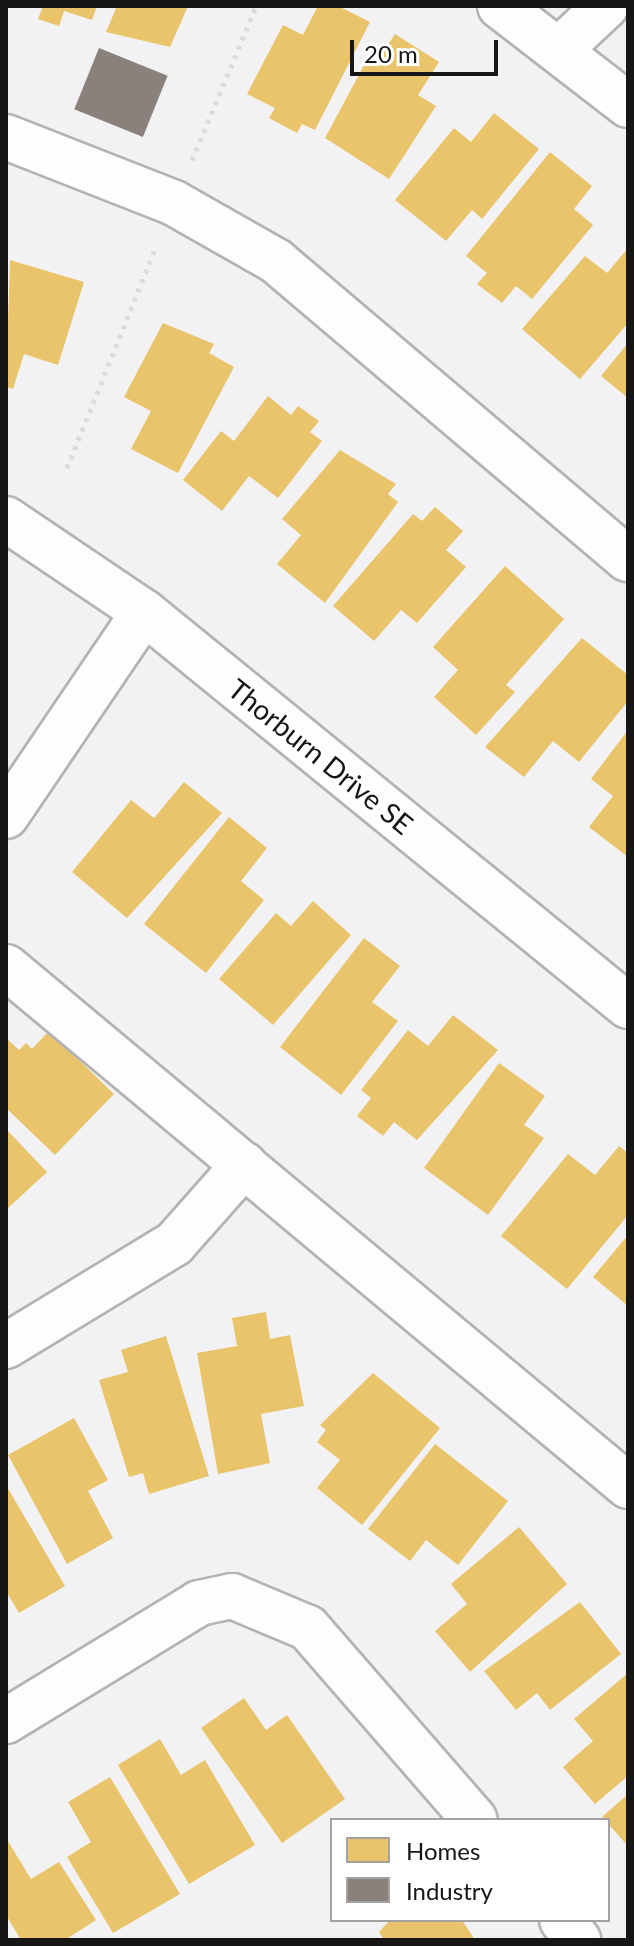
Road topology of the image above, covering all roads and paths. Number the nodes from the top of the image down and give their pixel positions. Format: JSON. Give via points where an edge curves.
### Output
{"nodes":[{"id":1,"x":500,"y":6,"type":"edge"},
{"id":2,"x":606,"y":6,"type":"edge"},
{"id":3,"x":559,"y":50,"type":"junction"},
{"id":4,"x":628,"y":105,"type":"edge"},
{"id":5,"x":6,"y":137,"type":"edge"},
{"id":6,"x":6,"y":519,"type":"edge"},
{"id":7,"x":628,"y":559,"type":"edge"},
{"id":8,"x":144,"y":612,"type":"junction"},
{"id":9,"x":6,"y":816,"type":"edge"},
{"id":10,"x":6,"y":967,"type":"edge"},
{"id":11,"x":628,"y":1006,"type":"edge"},
{"id":12,"x":244,"y":1165,"type":"junction"},
{"id":13,"x":6,"y":1346,"type":"edge"},
{"id":14,"x":628,"y":1486,"type":"edge"},
{"id":15,"x":6,"y":1721,"type":"edge"},
{"id":16,"x":473,"y":1818,"type":"edge"},
{"id":17,"x":564,"y":1922,"type":"edge"},
{"id":18,"x":578,"y":1940,"type":"edge"}],
"edges":[{"from":1,"to":3,"type":"street"},
{"from":2,"to":3,"type":"street"},
{"from":3,"to":4,"type":"street"},
{"from":5,"to":7,"type":"street","via":[[174,203],[276,261]]},
{"from":6,"to":8,"type":"street","name":"Thorburn Drive SE"},
{"from":8,"to":9,"type":"street"},
{"from":8,"to":11,"type":"street","name":"Thorburn Drive SE"},
{"from":10,"to":12,"type":"street"},
{"from":12,"to":13,"type":"street","via":[[174,1244]]},
{"from":12,"to":14,"type":"street"},
{"from":15,"to":16,"type":"street","via":[[199,1603],[232,1596],[308,1628]]},
{"from":17,"to":18,"type":"street"}]}
